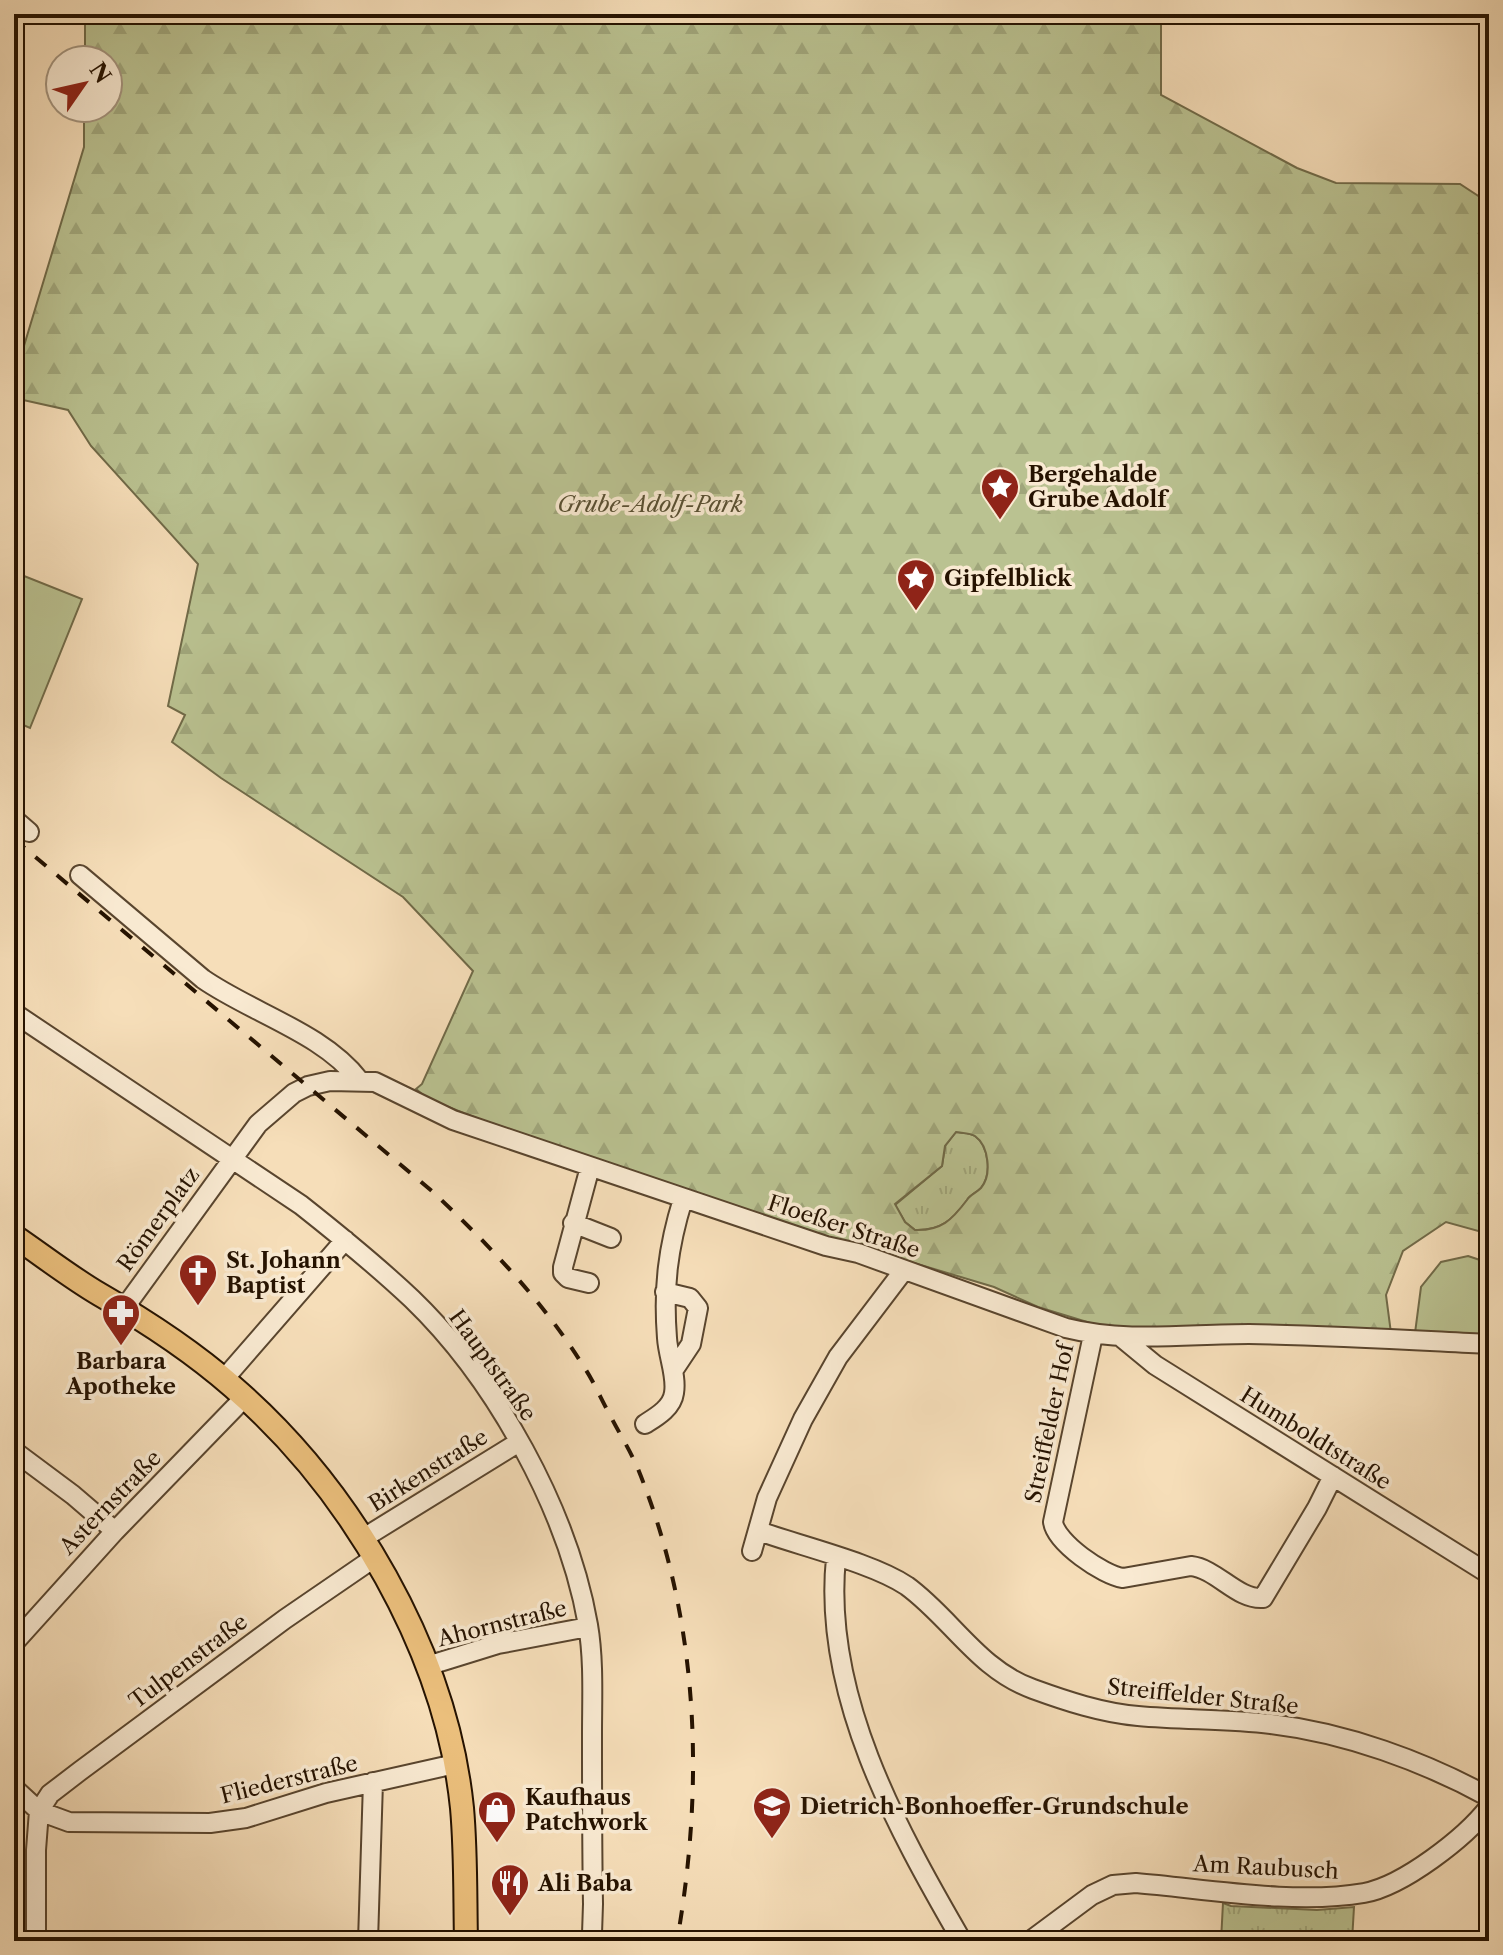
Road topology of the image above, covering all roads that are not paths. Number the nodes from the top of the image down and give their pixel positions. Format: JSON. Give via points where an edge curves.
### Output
{"nodes":[{"id":1,"x":14,"y":819,"type":"edge"},
{"id":2,"x":29,"y":832,"type":"dead end"},
{"id":3,"x":80,"y":875,"type":"dead end"},
{"id":4,"x":14,"y":1013,"type":"edge"},
{"id":5,"x":359,"y":1080,"type":"junction"},
{"id":6,"x":231,"y":1159,"type":"junction"},
{"id":7,"x":590,"y":1167,"type":"junction"},
{"id":8,"x":683,"y":1199,"type":"junction"},
{"id":9,"x":573,"y":1223,"type":"junction"},
{"id":10,"x":14,"y":1236,"type":"edge"},
{"id":11,"x":611,"y":1238,"type":"dead end"},
{"id":12,"x":345,"y":1240,"type":"junction"},
{"id":13,"x":904,"y":1270,"type":"junction"},
{"id":14,"x":589,"y":1283,"type":"dead end"},
{"id":15,"x":665,"y":1292,"type":"junction"},
{"id":16,"x":125,"y":1307,"type":"junction"},
{"id":17,"x":1093,"y":1335,"type":"junction"},
{"id":18,"x":1121,"y":1337,"type":"junction"},
{"id":19,"x":1489,"y":1344,"type":"edge"},
{"id":20,"x":673,"y":1371,"type":"junction"},
{"id":21,"x":224,"y":1379,"type":"junction"},
{"id":22,"x":245,"y":1397,"type":"junction"},
{"id":23,"x":645,"y":1424,"type":"dead end"},
{"id":24,"x":519,"y":1442,"type":"junction"},
{"id":25,"x":14,"y":1451,"type":"edge"},
{"id":26,"x":1333,"y":1476,"type":"junction"},
{"id":27,"x":115,"y":1531,"type":"junction"},
{"id":28,"x":759,"y":1531,"type":"junction"},
{"id":29,"x":368,"y":1548,"type":"junction"},
{"id":30,"x":752,"y":1551,"type":"dead end"},
{"id":31,"x":836,"y":1558,"type":"junction"},
{"id":32,"x":1489,"y":1574,"type":"edge"},
{"id":33,"x":588,"y":1627,"type":"junction"},
{"id":34,"x":14,"y":1643,"type":"edge"},
{"id":35,"x":427,"y":1666,"type":"junction"},
{"id":36,"x":455,"y":1764,"type":"junction"},
{"id":37,"x":373,"y":1782,"type":"junction"},
{"id":38,"x":14,"y":1788,"type":"edge"},
{"id":39,"x":1489,"y":1797,"type":"edge"},
{"id":40,"x":1489,"y":1807,"type":"edge"},
{"id":41,"x":39,"y":1811,"type":"junction"},
{"id":42,"x":36,"y":1941,"type":"edge"},
{"id":43,"x":368,"y":1941,"type":"edge"},
{"id":44,"x":466,"y":1941,"type":"edge"},
{"id":45,"x":588,"y":1941,"type":"edge"},
{"id":46,"x":962,"y":1941,"type":"edge"},
{"id":47,"x":1030,"y":1941,"type":"edge"}],
"edges":[{"from":1,"to":2,"type":"street"},
{"from":3,"to":5,"type":"street","via":[[203,979],[331,1051]]},
{"from":4,"to":6,"type":"street","name":"Hauptstraße"},
{"from":5,"to":6,"type":"street","name":"Floeßer Straße","via":[[330,1081],[294,1093],[258,1124]]},
{"from":5,"to":7,"type":"street","name":"Floeßer Straße","via":[[391,1088],[453,1120]]},
{"from":6,"to":12,"type":"street","name":"Hauptstraße"},
{"from":6,"to":16,"type":"street","name":"Römerplatz"},
{"from":7,"to":8,"type":"street","name":"Floeßer Straße"},
{"from":7,"to":9,"type":"street"},
{"from":8,"to":13,"type":"street","name":"Floeßer Straße"},
{"from":8,"to":15,"type":"street","via":[[668,1251]]},
{"from":9,"to":11,"type":"street"},
{"from":9,"to":14,"type":"street","via":[[563,1273]]},
{"from":10,"to":16,"type":"main road"},
{"from":12,"to":21,"type":"street"},
{"from":12,"to":24,"type":"street","name":"Hauptstraße","via":[[413,1301],[463,1358]]},
{"from":13,"to":17,"type":"street","name":"Floeßer Straße"},
{"from":13,"to":28,"type":"street","via":[[830,1369],[781,1466]]},
{"from":15,"to":20,"type":"street"},
{"from":15,"to":20,"type":"street","via":[[690,1298],[698,1308],[691,1344]]},
{"from":16,"to":21,"type":"main road"},
{"from":17,"to":18,"type":"street","name":"Floeßer Straße"},
{"from":17,"to":26,"type":"street","name":"Streiffelder Hof","via":[[1053,1522],[1062,1540],[1113,1576],[1191,1566],[1263,1598]]},
{"from":18,"to":19,"type":"street","name":"Floeßer Straße","via":[[1248,1334]]},
{"from":18,"to":26,"type":"street","name":"Humboldtstraße","via":[[1155,1365]]},
{"from":20,"to":23,"type":"street","via":[[671,1402]]},
{"from":21,"to":22,"type":"main road"},
{"from":22,"to":27,"type":"street","name":"Asternstraße"},
{"from":22,"to":29,"type":"main road","via":[[321,1478]]},
{"from":24,"to":29,"type":"street","name":"Birkenstraße"},
{"from":24,"to":33,"type":"street","name":"Hauptstraße","via":[[544,1486],[574,1568]]},
{"from":25,"to":27,"type":"street"},
{"from":26,"to":32,"type":"street","name":"Humboldtstraße"},
{"from":27,"to":34,"type":"street","name":"Asternstraße"},
{"from":28,"to":30,"type":"street"},
{"from":28,"to":31,"type":"street","name":"Streiffelder Straße"},
{"from":29,"to":35,"type":"main road"},
{"from":29,"to":41,"type":"street","name":"Tulpenstraße","via":[[321,1593],[50,1794]]},
{"from":31,"to":39,"type":"street","name":"Streiffelder Straße","via":[[903,1584],[992,1667],[1028,1688],[1136,1716],[1275,1724],[1349,1739]]},
{"from":31,"to":46,"type":"street","via":[[835,1613],[854,1712],[894,1817]]},
{"from":33,"to":35,"type":"street","name":"Ahornstraße","via":[[498,1644]]},
{"from":33,"to":45,"type":"street","name":"Hauptstraße","via":[[593,1904]]},
{"from":35,"to":36,"type":"main road"},
{"from":36,"to":37,"type":"street","name":"Fliederstraße"},
{"from":36,"to":44,"type":"main road"},
{"from":37,"to":41,"type":"street","name":"Fliederstraße","via":[[210,1823],[69,1822]]},
{"from":37,"to":43,"type":"street"},
{"from":38,"to":41,"type":"street"},
{"from":40,"to":47,"type":"street","name":"Am Raubusch","via":[[1454,1844],[1367,1893],[1313,1898],[1113,1885]]},
{"from":41,"to":42,"type":"street"}]}
